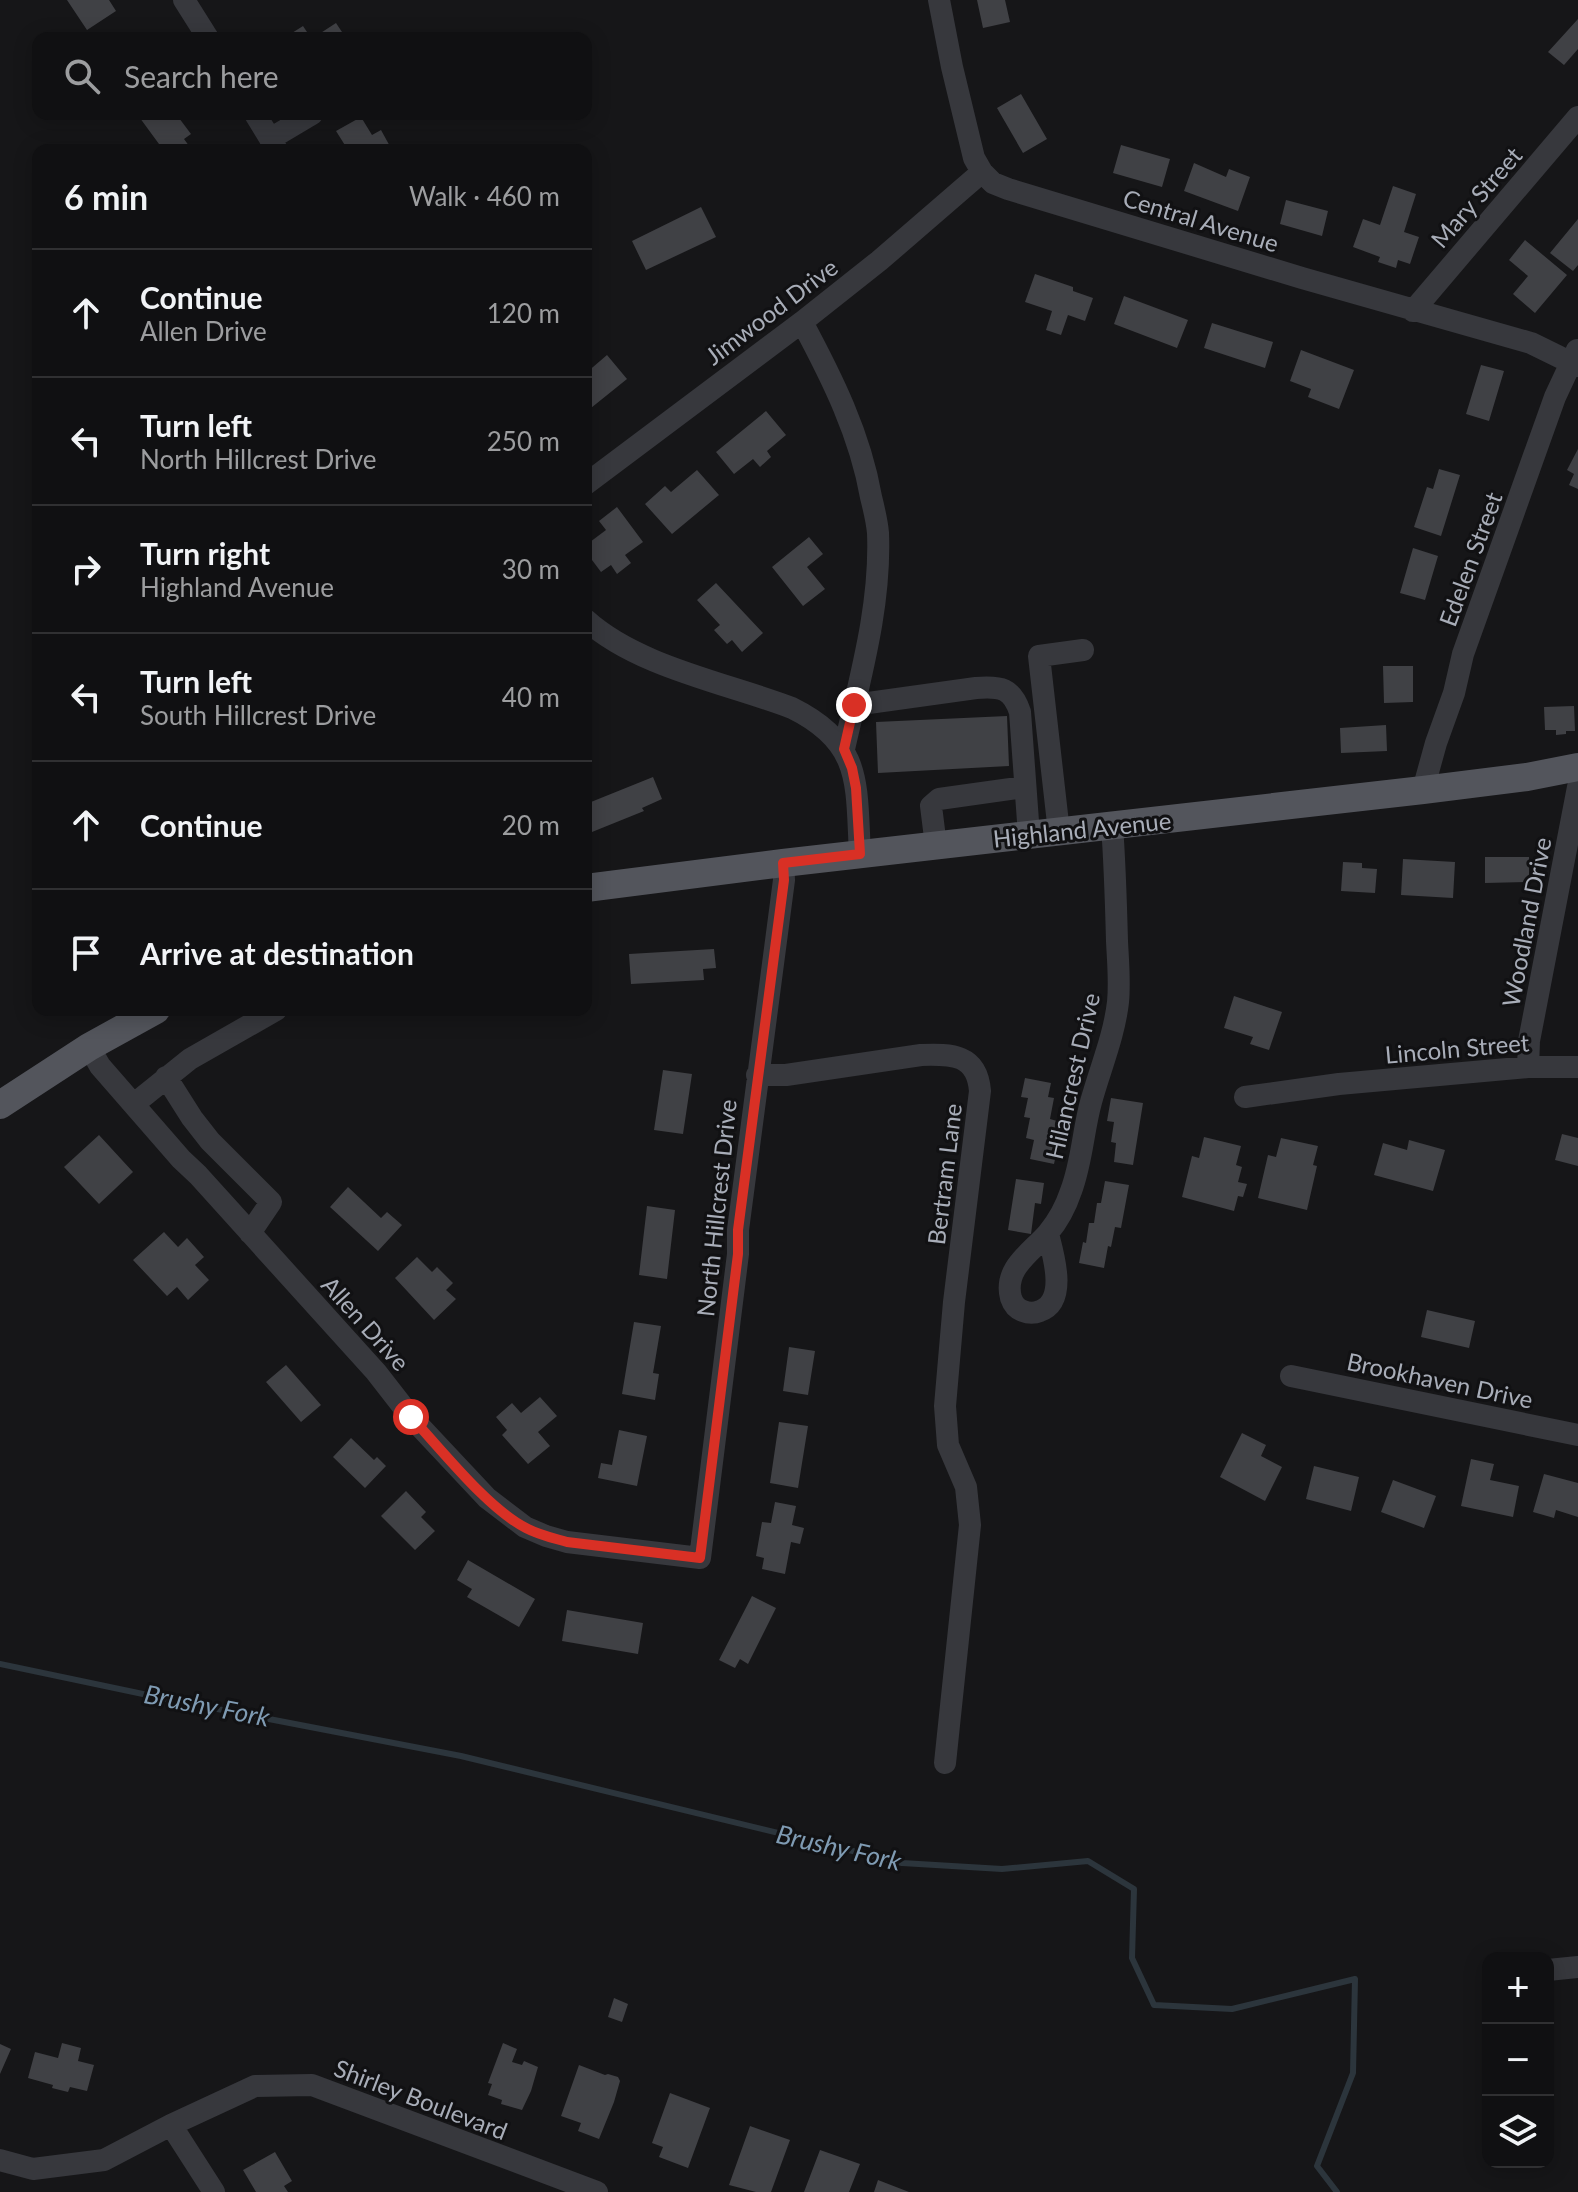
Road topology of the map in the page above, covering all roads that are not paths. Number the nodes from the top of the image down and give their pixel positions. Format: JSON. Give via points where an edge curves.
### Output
{"nodes":[{"id":1,"x":184,"y":0,"type":"edge"},
{"id":2,"x":939,"y":0,"type":"edge"},
{"id":3,"x":204,"y":32,"type":"edge"},
{"id":4,"x":1578,"y":117,"type":"edge"},
{"id":5,"x":259,"y":120,"type":"edge"},
{"id":6,"x":304,"y":120,"type":"edge"},
{"id":7,"x":273,"y":144,"type":"edge"},
{"id":8,"x":982,"y":172,"type":"junction"},
{"id":9,"x":1413,"y":311,"type":"junction"},
{"id":10,"x":802,"y":322,"type":"junction"},
{"id":11,"x":1576,"y":359,"type":"edge"},
{"id":12,"x":592,"y":480,"type":"edge"},
{"id":13,"x":592,"y":626,"type":"edge"},
{"id":14,"x":1083,"y":650,"type":"dead end"},
{"id":15,"x":854,"y":705,"type":"junction"},
{"id":16,"x":844,"y":749,"type":"junction"},
{"id":17,"x":1578,"y":767,"type":"edge"},
{"id":18,"x":1025,"y":787,"type":"junction"},
{"id":19,"x":1578,"y":787,"type":"edge"},
{"id":20,"x":1423,"y":790,"type":"junction"},
{"id":21,"x":1112,"y":826,"type":"junction"},
{"id":22,"x":1059,"y":832,"type":"junction"},
{"id":23,"x":1029,"y":835,"type":"junction"},
{"id":24,"x":936,"y":846,"type":"junction"},
{"id":25,"x":860,"y":854,"type":"junction"},
{"id":26,"x":783,"y":863,"type":"junction"},
{"id":27,"x":592,"y":887,"type":"edge"},
{"id":28,"x":145,"y":1016,"type":"edge"},
{"id":29,"x":265,"y":1016,"type":"edge"},
{"id":30,"x":89,"y":1047,"type":"junction"},
{"id":31,"x":1528,"y":1067,"type":"junction"},
{"id":32,"x":1578,"y":1067,"type":"edge"},
{"id":33,"x":757,"y":1075,"type":"junction"},
{"id":34,"x":166,"y":1077,"type":"junction"},
{"id":35,"x":1245,"y":1097,"type":"dead end"},
{"id":36,"x":134,"y":1104,"type":"junction"},
{"id":37,"x":0,"y":1105,"type":"edge"},
{"id":38,"x":250,"y":1233,"type":"junction"},
{"id":39,"x":1048,"y":1234,"type":"dead end"},
{"id":40,"x":1291,"y":1376,"type":"dead end"},
{"id":41,"x":1578,"y":1435,"type":"edge"},
{"id":42,"x":700,"y":1558,"type":"joint"},
{"id":43,"x":945,"y":1763,"type":"dead end"},
{"id":44,"x":1578,"y":1967,"type":"edge"},
{"id":45,"x":1554,"y":1969,"type":"edge"},
{"id":46,"x":171,"y":2125,"type":"junction"},
{"id":47,"x":0,"y":2160,"type":"edge"},
{"id":48,"x":535,"y":2181,"type":"edge"},
{"id":49,"x":214,"y":2192,"type":"edge"},
{"id":50,"x":597,"y":2192,"type":"edge"}],
"edges":[{"from":1,"to":3,"type":"street"},
{"from":2,"to":8,"type":"street","via":[[964,119]]},
{"from":4,"to":9,"type":"street","name":"Mary Street"},
{"from":5,"to":7,"type":"street"},
{"from":6,"to":7,"type":"street"},
{"from":8,"to":9,"type":"street","name":"Central Avenue","via":[[1008,189]]},
{"from":8,"to":10,"type":"street","name":"Jimwood Drive"},
{"from":9,"to":11,"type":"street","name":"Central Avenue"},
{"from":10,"to":12,"type":"street","name":"Jimwood Drive"},
{"from":10,"to":15,"type":"street","via":[[851,421],[878,530],[871,628]]},
{"from":11,"to":20,"type":"street","name":"Edelen Street","via":[[1555,397],[1463,654]]},
{"from":13,"to":16,"type":"street","via":[[651,659],[803,713]]},
{"from":14,"to":22,"type":"street","via":[[1039,656]]},
{"from":15,"to":16,"type":"street"},
{"from":15,"to":18,"type":"street","via":[[1004,689],[1016,699],[1020,712]]},
{"from":16,"to":25,"type":"street","via":[[856,788]]},
{"from":17,"to":20,"type":"main road","name":"Highland Avenue"},
{"from":18,"to":23,"type":"street"},
{"from":18,"to":24,"type":"street","via":[[939,799],[931,806]]},
{"from":19,"to":31,"type":"street","name":"Woodland Drive"},
{"from":20,"to":21,"type":"main road","name":"Highland Avenue"},
{"from":21,"to":22,"type":"main road","name":"Highland Avenue"},
{"from":21,"to":39,"type":"street","name":"Hilancrest Drive","via":[[1118,1004],[1071,1191]]},
{"from":22,"to":23,"type":"main road","name":"Highland Avenue"},
{"from":23,"to":24,"type":"main road","name":"Highland Avenue"},
{"from":24,"to":25,"type":"main road","name":"Highland Avenue"},
{"from":25,"to":26,"type":"main road","name":"Highland Avenue"},
{"from":26,"to":27,"type":"main road","name":"Highland Avenue"},
{"from":26,"to":33,"type":"street","name":"North Hillcrest Drive"},
{"from":28,"to":30,"type":"main road"},
{"from":29,"to":34,"type":"street"},
{"from":30,"to":36,"type":"street","name":"Allen Drive"},
{"from":30,"to":37,"type":"main road"},
{"from":31,"to":32,"type":"street","name":"Lincoln Street"},
{"from":31,"to":35,"type":"street","name":"Lincoln Street"},
{"from":33,"to":42,"type":"street","name":"North Hillcrest Drive"},
{"from":33,"to":43,"type":"street","name":"Bertram Lane","via":[[921,1055],[957,1057],[975,1069],[979,1079],[945,1406],[948,1445],[966,1487],[970,1525]]},
{"from":34,"to":36,"type":"street"},
{"from":34,"to":38,"type":"street","via":[[210,1141],[271,1202]]},
{"from":36,"to":38,"type":"street","name":"Allen Drive"},
{"from":38,"to":42,"type":"street","name":"Allen Drive","via":[[411,1417],[504,1513],[567,1542]]},
{"from":40,"to":41,"type":"street","name":"Brookhaven Drive"},
{"from":44,"to":45,"type":"street"},
{"from":46,"to":47,"type":"street","name":"Shirley Boulevard","via":[[104,2160],[33,2169]]},
{"from":46,"to":48,"type":"street","name":"Shirley Boulevard","via":[[255,2086],[312,2085]]},
{"from":46,"to":49,"type":"street"},
{"from":48,"to":50,"type":"street","name":"Shirley Boulevard"}]}
